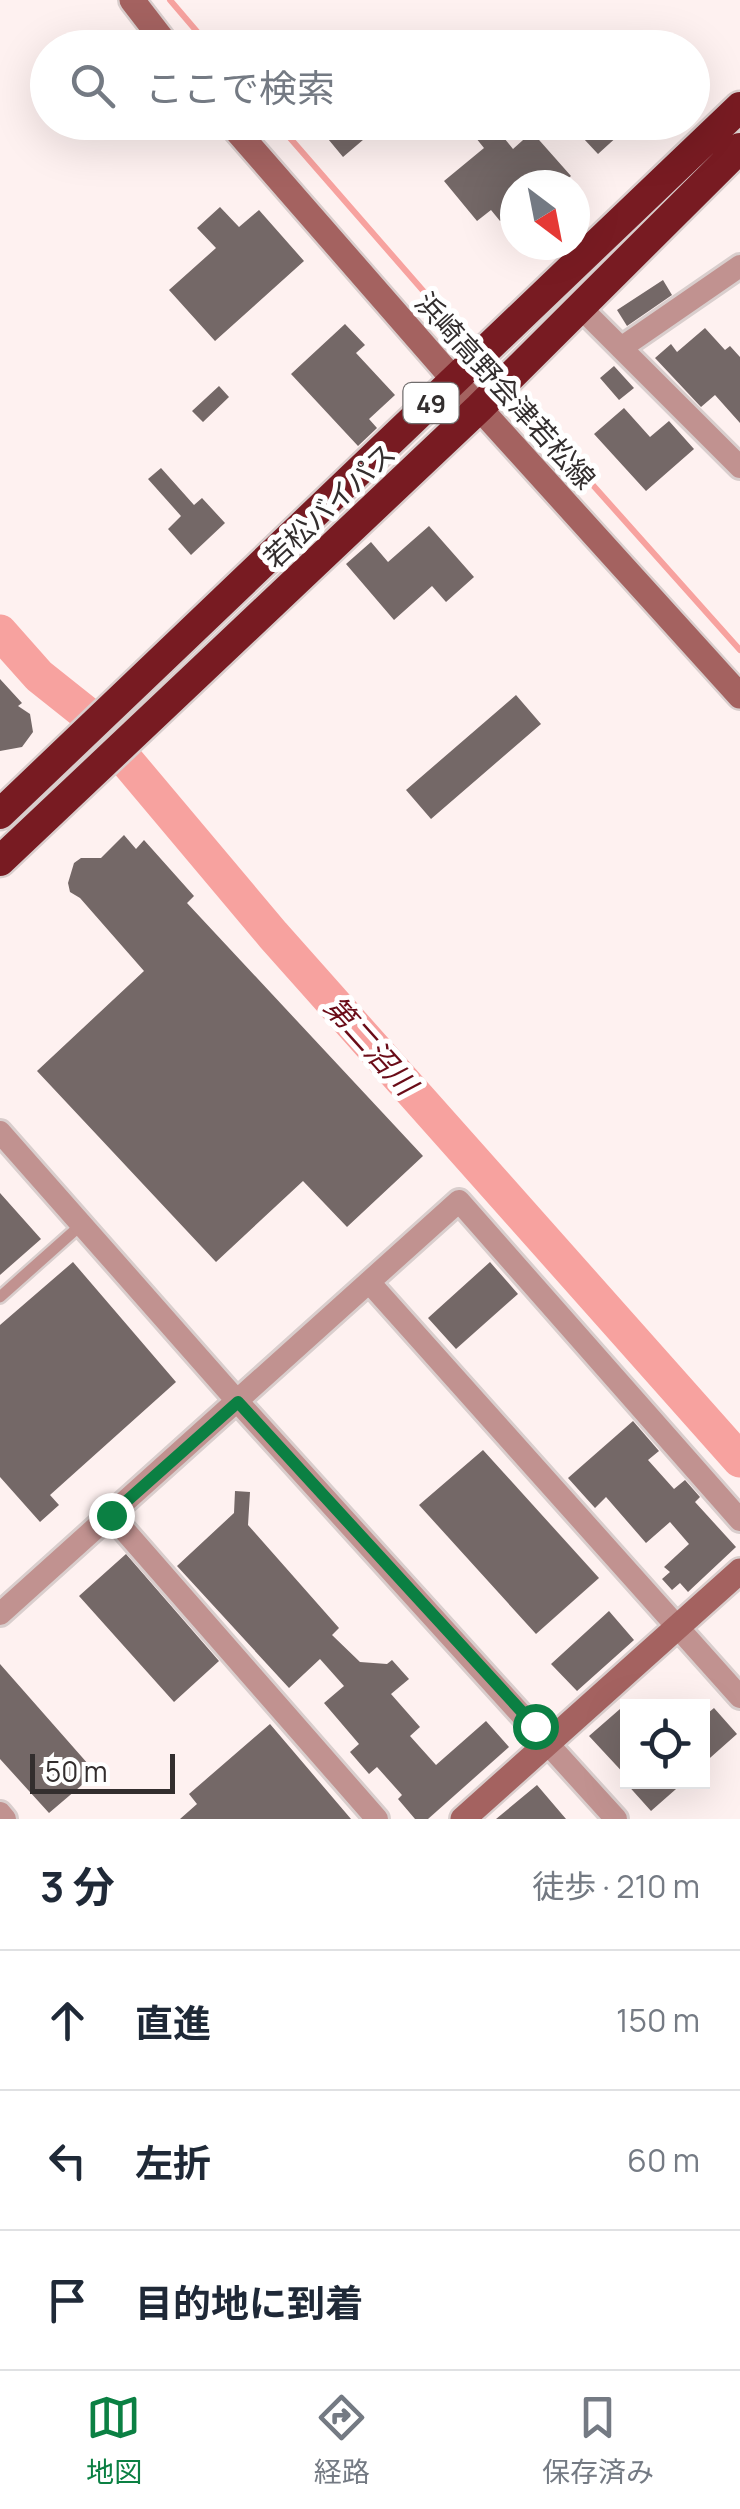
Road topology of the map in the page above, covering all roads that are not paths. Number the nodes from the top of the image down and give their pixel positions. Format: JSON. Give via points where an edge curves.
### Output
{"nodes":[{"id":1,"x":132,"y":0,"type":"edge"},
{"id":2,"x":155,"y":30,"type":"edge"},
{"id":3,"x":740,"y":107,"type":"edge"},
{"id":4,"x":710,"y":136,"type":"edge"},
{"id":5,"x":245,"y":140,"type":"edge"},
{"id":6,"x":705,"y":140,"type":"edge"},
{"id":7,"x":740,"y":148,"type":"edge"},
{"id":8,"x":740,"y":266,"type":"edge"},
{"id":9,"x":580,"y":307,"type":"junction"},
{"id":10,"x":621,"y":348,"type":"junction"},
{"id":11,"x":454,"y":380,"type":"junction"},
{"id":12,"x":480,"y":408,"type":"junction"},
{"id":13,"x":740,"y":467,"type":"edge"},
{"id":14,"x":740,"y":696,"type":"edge"},
{"id":15,"x":0,"y":814,"type":"edge"},
{"id":16,"x":0,"y":861,"type":"edge"},
{"id":17,"x":0,"y":1132,"type":"edge"},
{"id":18,"x":82,"y":1224,"type":"junction"},
{"id":19,"x":370,"y":1282,"type":"junction"},
{"id":20,"x":0,"y":1296,"type":"edge"},
{"id":21,"x":238,"y":1402,"type":"junction"},
{"id":22,"x":111,"y":1515,"type":"junction"},
{"id":23,"x":740,"y":1520,"type":"edge"},
{"id":24,"x":740,"y":1571,"type":"edge"},
{"id":25,"x":0,"y":1614,"type":"edge"},
{"id":26,"x":677,"y":1628,"type":"junction"},
{"id":27,"x":740,"y":1697,"type":"edge"},
{"id":28,"x":549,"y":1742,"type":"junction"},
{"id":29,"x":0,"y":1813,"type":"edge"},
{"id":30,"x":5,"y":1819,"type":"edge"},
{"id":31,"x":376,"y":1819,"type":"edge"},
{"id":32,"x":463,"y":1819,"type":"edge"},
{"id":33,"x":616,"y":1819,"type":"edge"}],
"edges":[{"from":1,"to":2,"type":"main road"},
{"from":3,"to":4,"type":"highway","name":"若松バイパス","number":"49"},
{"from":5,"to":11,"type":"main road","name":"浜崎高野会津若松線"},
{"from":6,"to":11,"type":"highway","name":"若松バイパス","number":"49"},
{"from":7,"to":9,"type":"highway","name":"若松バイパス","number":"49"},
{"from":8,"to":10,"type":"street"},
{"from":9,"to":10,"type":"street"},
{"from":9,"to":12,"type":"highway","name":"若松バイパス","number":"49"},
{"from":10,"to":13,"type":"street"},
{"from":11,"to":12,"type":"main road","name":"浜崎高野会津若松線"},
{"from":11,"to":15,"type":"highway","name":"若松バイパス","number":"49"},
{"from":12,"to":14,"type":"main road","name":"浜崎高野会津若松線"},
{"from":12,"to":16,"type":"highway","name":"若松バイパス","number":"49"},
{"from":17,"to":18,"type":"street"},
{"from":18,"to":20,"type":"lane"},
{"from":18,"to":21,"type":"street"},
{"from":19,"to":21,"type":"street"},
{"from":19,"to":23,"type":"street","via":[[459,1201]]},
{"from":19,"to":26,"type":"street"},
{"from":21,"to":22,"type":"street"},
{"from":21,"to":28,"type":"street"},
{"from":22,"to":25,"type":"street"},
{"from":22,"to":31,"type":"street"},
{"from":24,"to":26,"type":"main road"},
{"from":26,"to":27,"type":"street"},
{"from":26,"to":28,"type":"main road"},
{"from":28,"to":32,"type":"main road"},
{"from":28,"to":33,"type":"street"},
{"from":29,"to":30,"type":"street"}]}
